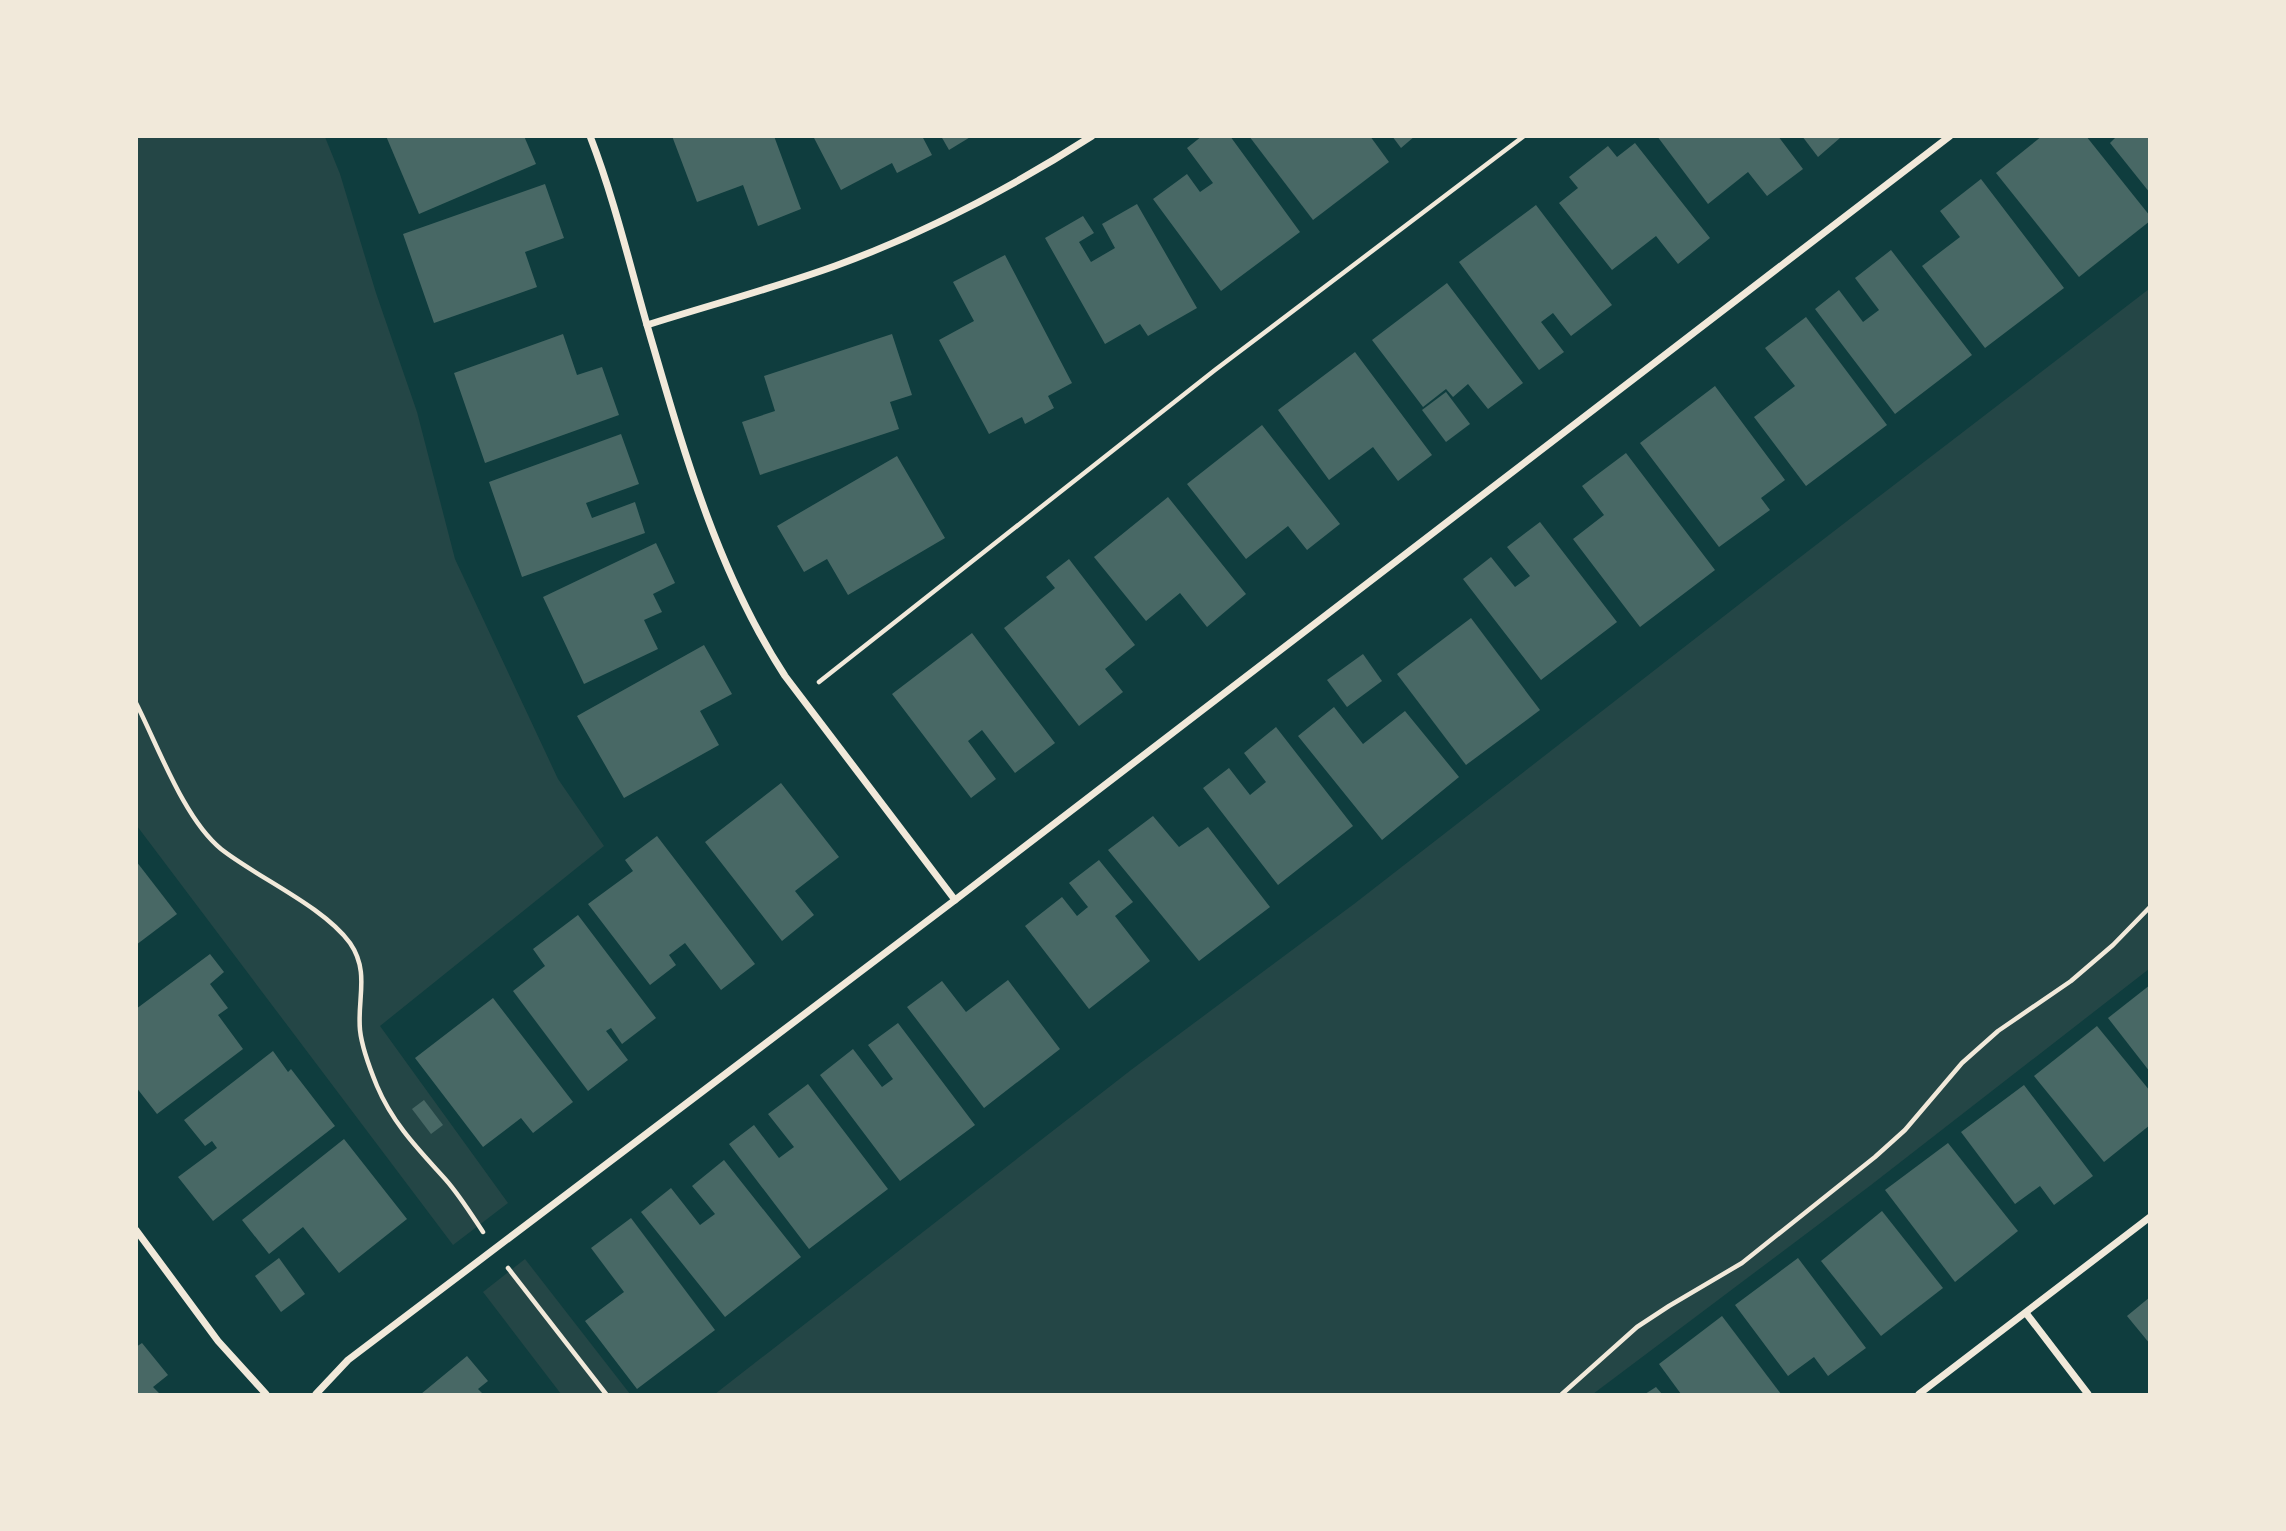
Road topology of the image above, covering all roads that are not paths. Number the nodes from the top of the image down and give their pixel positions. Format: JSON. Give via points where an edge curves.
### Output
{"nodes":[{"id":1,"x":590,"y":136,"type":"edge"},
{"id":2,"x":1092,"y":136,"type":"edge"},
{"id":3,"x":1950,"y":136,"type":"edge"},
{"id":4,"x":647,"y":325,"type":"junction"},
{"id":5,"x":955,"y":900,"type":"junction"},
{"id":6,"x":2150,"y":1217,"type":"edge"},
{"id":7,"x":136,"y":1230,"type":"edge"},
{"id":8,"x":2025,"y":1312,"type":"junction"},
{"id":9,"x":266,"y":1395,"type":"edge"},
{"id":10,"x":316,"y":1395,"type":"edge"},
{"id":11,"x":1919,"y":1395,"type":"edge"},
{"id":12,"x":2088,"y":1395,"type":"edge"}],
"edges":[{"from":1,"to":4,"type":"street"},
{"from":2,"to":4,"type":"street","via":[[976,204],[878,249]]},
{"from":3,"to":5,"type":"street"},
{"from":4,"to":5,"type":"street","via":[[703,508],[765,644]]},
{"from":5,"to":10,"type":"street","via":[[348,1360]]},
{"from":6,"to":8,"type":"street"},
{"from":7,"to":9,"type":"street","via":[[218,1341]]},
{"from":8,"to":11,"type":"street"},
{"from":8,"to":12,"type":"street"}]}
